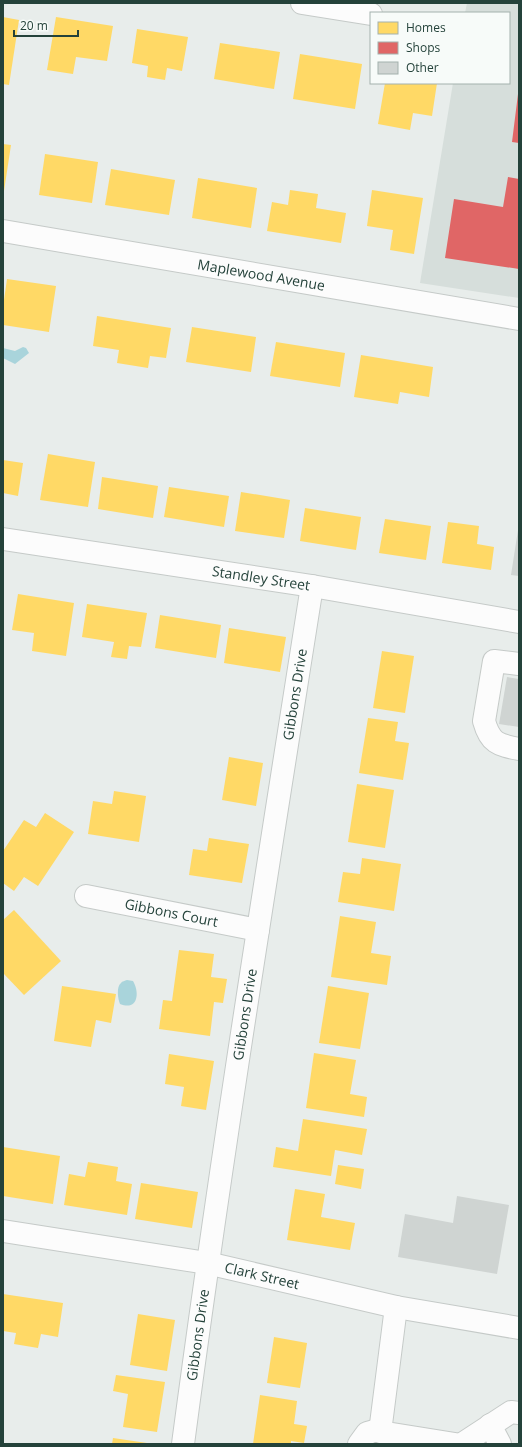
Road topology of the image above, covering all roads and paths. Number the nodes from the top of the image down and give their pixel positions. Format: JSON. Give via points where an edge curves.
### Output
{"nodes":[{"id":1,"x":302,"y":3,"type":"edge"},
{"id":2,"x":370,"y":14,"type":"edge"},
{"id":3,"x":3,"y":231,"type":"edge"},
{"id":4,"x":519,"y":319,"type":"edge"},
{"id":5,"x":3,"y":539,"type":"edge"},
{"id":6,"x":312,"y":586,"type":"junction"},
{"id":7,"x":519,"y":622,"type":"edge"},
{"id":8,"x":519,"y":664,"type":"edge"},
{"id":9,"x":519,"y":749,"type":"edge"},
{"id":10,"x":86,"y":896,"type":"dead end"},
{"id":11,"x":258,"y":930,"type":"junction"},
{"id":12,"x":3,"y":1231,"type":"edge"},
{"id":13,"x":207,"y":1264,"type":"junction"},
{"id":14,"x":396,"y":1307,"type":"junction"},
{"id":15,"x":519,"y":1328,"type":"edge"},
{"id":16,"x":519,"y":1413,"type":"edge"},
{"id":17,"x":381,"y":1429,"type":"junction"},
{"id":18,"x":495,"y":1435,"type":"edge"},
{"id":19,"x":183,"y":1444,"type":"edge"},
{"id":20,"x":359,"y":1444,"type":"edge"},
{"id":21,"x":455,"y":1444,"type":"edge"},
{"id":22,"x":462,"y":1444,"type":"edge"}],
"edges":[{"from":1,"to":2,"type":"street"},
{"from":3,"to":4,"type":"street","name":"Maplewood Avenue"},
{"from":5,"to":6,"type":"street","name":"Standley Street"},
{"from":6,"to":7,"type":"street","name":"Standley Street"},
{"from":6,"to":11,"type":"street","name":"Gibbons Drive"},
{"from":8,"to":9,"type":"street","via":[[494,661],[484,722],[490,738],[496,743]]},
{"from":10,"to":11,"type":"street","name":"Gibbons Court"},
{"from":11,"to":13,"type":"street","name":"Gibbons Drive"},
{"from":12,"to":13,"type":"street","name":"Clark Street"},
{"from":13,"to":14,"type":"street","name":"Clark Street"},
{"from":13,"to":19,"type":"street","name":"Gibbons Drive"},
{"from":14,"to":15,"type":"street","name":"Clark Street"},
{"from":14,"to":17,"type":"street"},
{"from":16,"to":18,"type":"street","via":[[511,1412]]},
{"from":17,"to":20,"type":"street","via":[[367,1433]]},
{"from":17,"to":21,"type":"street","via":[[380,1432]]},
{"from":18,"to":22,"type":"street"}]}
